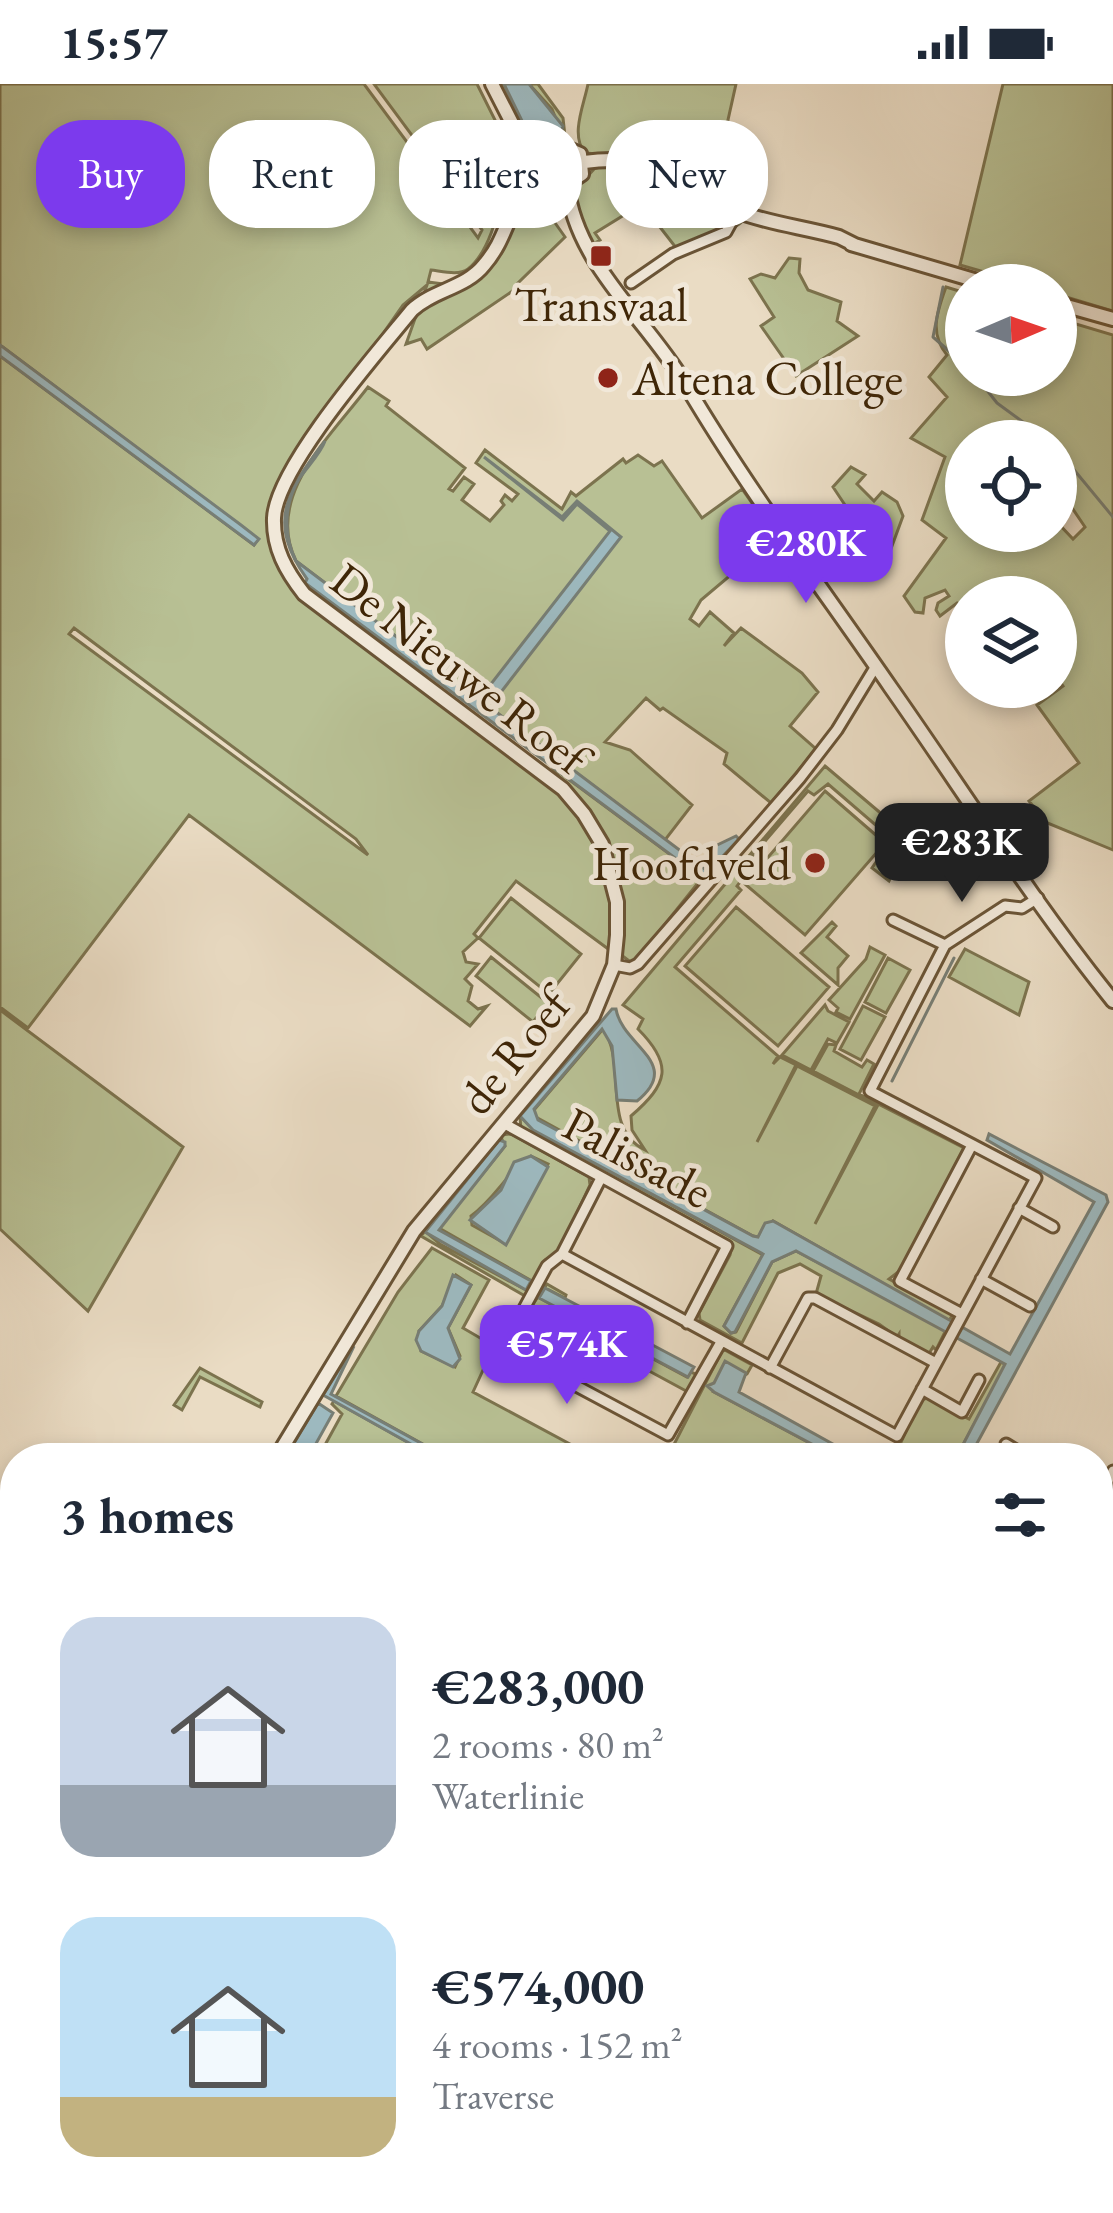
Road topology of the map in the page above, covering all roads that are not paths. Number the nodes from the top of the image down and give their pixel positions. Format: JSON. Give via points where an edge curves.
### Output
{"nodes":[{"id":1,"x":492,"y":84,"type":"edge"},
{"id":2,"x":510,"y":120,"type":"edge"},
{"id":3,"x":582,"y":159,"type":"edge"},
{"id":4,"x":584,"y":162,"type":"junction"},
{"id":5,"x":606,"y":162,"type":"edge"},
{"id":6,"x":582,"y":168,"type":"edge"},
{"id":7,"x":768,"y":220,"type":"edge"},
{"id":8,"x":504,"y":228,"type":"edge"},
{"id":9,"x":580,"y":228,"type":"edge"},
{"id":10,"x":728,"y":228,"type":"edge"},
{"id":11,"x":945,"y":271,"type":"edge"},
{"id":12,"x":631,"y":283,"type":"dead end"},
{"id":13,"x":1077,"y":309,"type":"edge"},
{"id":14,"x":1113,"y":320,"type":"edge"},
{"id":15,"x":876,"y":666,"type":"junction"},
{"id":16,"x":1038,"y":898,"type":"junction"},
{"id":17,"x":893,"y":920,"type":"dead end"},
{"id":18,"x":945,"y":945,"type":"junction"},
{"id":19,"x":614,"y":965,"type":"junction"},
{"id":20,"x":1112,"y":999,"type":"edge"},
{"id":21,"x":503,"y":1123,"type":"junction"},
{"id":22,"x":972,"y":1145,"type":"junction"},
{"id":23,"x":601,"y":1178,"type":"junction"},
{"id":24,"x":1019,"y":1208,"type":"junction"},
{"id":25,"x":1053,"y":1227,"type":"dead end"},
{"id":26,"x":562,"y":1254,"type":"junction"},
{"id":27,"x":981,"y":1279,"type":"junction"},
{"id":28,"x":1030,"y":1306,"type":"dead end"},
{"id":29,"x":960,"y":1318,"type":"junction"},
{"id":30,"x":687,"y":1323,"type":"junction"},
{"id":31,"x":721,"y":1342,"type":"junction"},
{"id":32,"x":936,"y":1363,"type":"junction"},
{"id":33,"x":770,"y":1368,"type":"junction"},
{"id":34,"x":980,"y":1380,"type":"dead end"},
{"id":35,"x":922,"y":1389,"type":"junction"},
{"id":36,"x":285,"y":1443,"type":"edge"}],
"edges":[{"from":1,"to":2,"type":"street"},
{"from":3,"to":4,"type":"street"},
{"from":4,"to":5,"type":"street"},
{"from":4,"to":6,"type":"street"},
{"from":7,"to":11,"type":"street"},
{"from":8,"to":19,"type":"street","name":"De Nieuwe Roef","via":[[473,277],[412,310],[334,411],[286,477],[275,537],[304,594],[524,758],[584,814],[612,874]]},
{"from":9,"to":15,"type":"street"},
{"from":10,"to":12,"type":"street"},
{"from":13,"to":14,"type":"street"},
{"from":15,"to":16,"type":"street"},
{"from":15,"to":19,"type":"street","name":"de Roef","via":[[837,730],[698,899],[638,964]]},
{"from":16,"to":18,"type":"street","via":[[1005,906]]},
{"from":16,"to":20,"type":"street"},
{"from":17,"to":18,"type":"street"},
{"from":18,"to":22,"type":"street","via":[[870,1091]]},
{"from":19,"to":21,"type":"street","name":"de Roef","via":[[593,1016]]},
{"from":21,"to":23,"type":"street","name":"Palissade"},
{"from":21,"to":36,"type":"street","name":"de Roef","via":[[414,1232]]},
{"from":22,"to":24,"type":"street","via":[[1036,1178]]},
{"from":22,"to":29,"type":"street","via":[[900,1281]]},
{"from":23,"to":26,"type":"street"},
{"from":23,"to":30,"type":"street","name":"Palissade","via":[[727,1246]]},
{"from":24,"to":25,"type":"street"},
{"from":24,"to":27,"type":"street"},
{"from":26,"to":30,"type":"street"},
{"from":26,"to":31,"type":"street","via":[[547,1266],[509,1350],[668,1435]]},
{"from":27,"to":28,"type":"street"},
{"from":27,"to":29,"type":"street"},
{"from":29,"to":32,"type":"street"},
{"from":30,"to":31,"type":"street"},
{"from":31,"to":33,"type":"street"},
{"from":32,"to":33,"type":"street","via":[[808,1298]]},
{"from":32,"to":35,"type":"street"},
{"from":33,"to":35,"type":"street","via":[[897,1436]]},
{"from":34,"to":35,"type":"street","via":[[962,1412]]}]}
